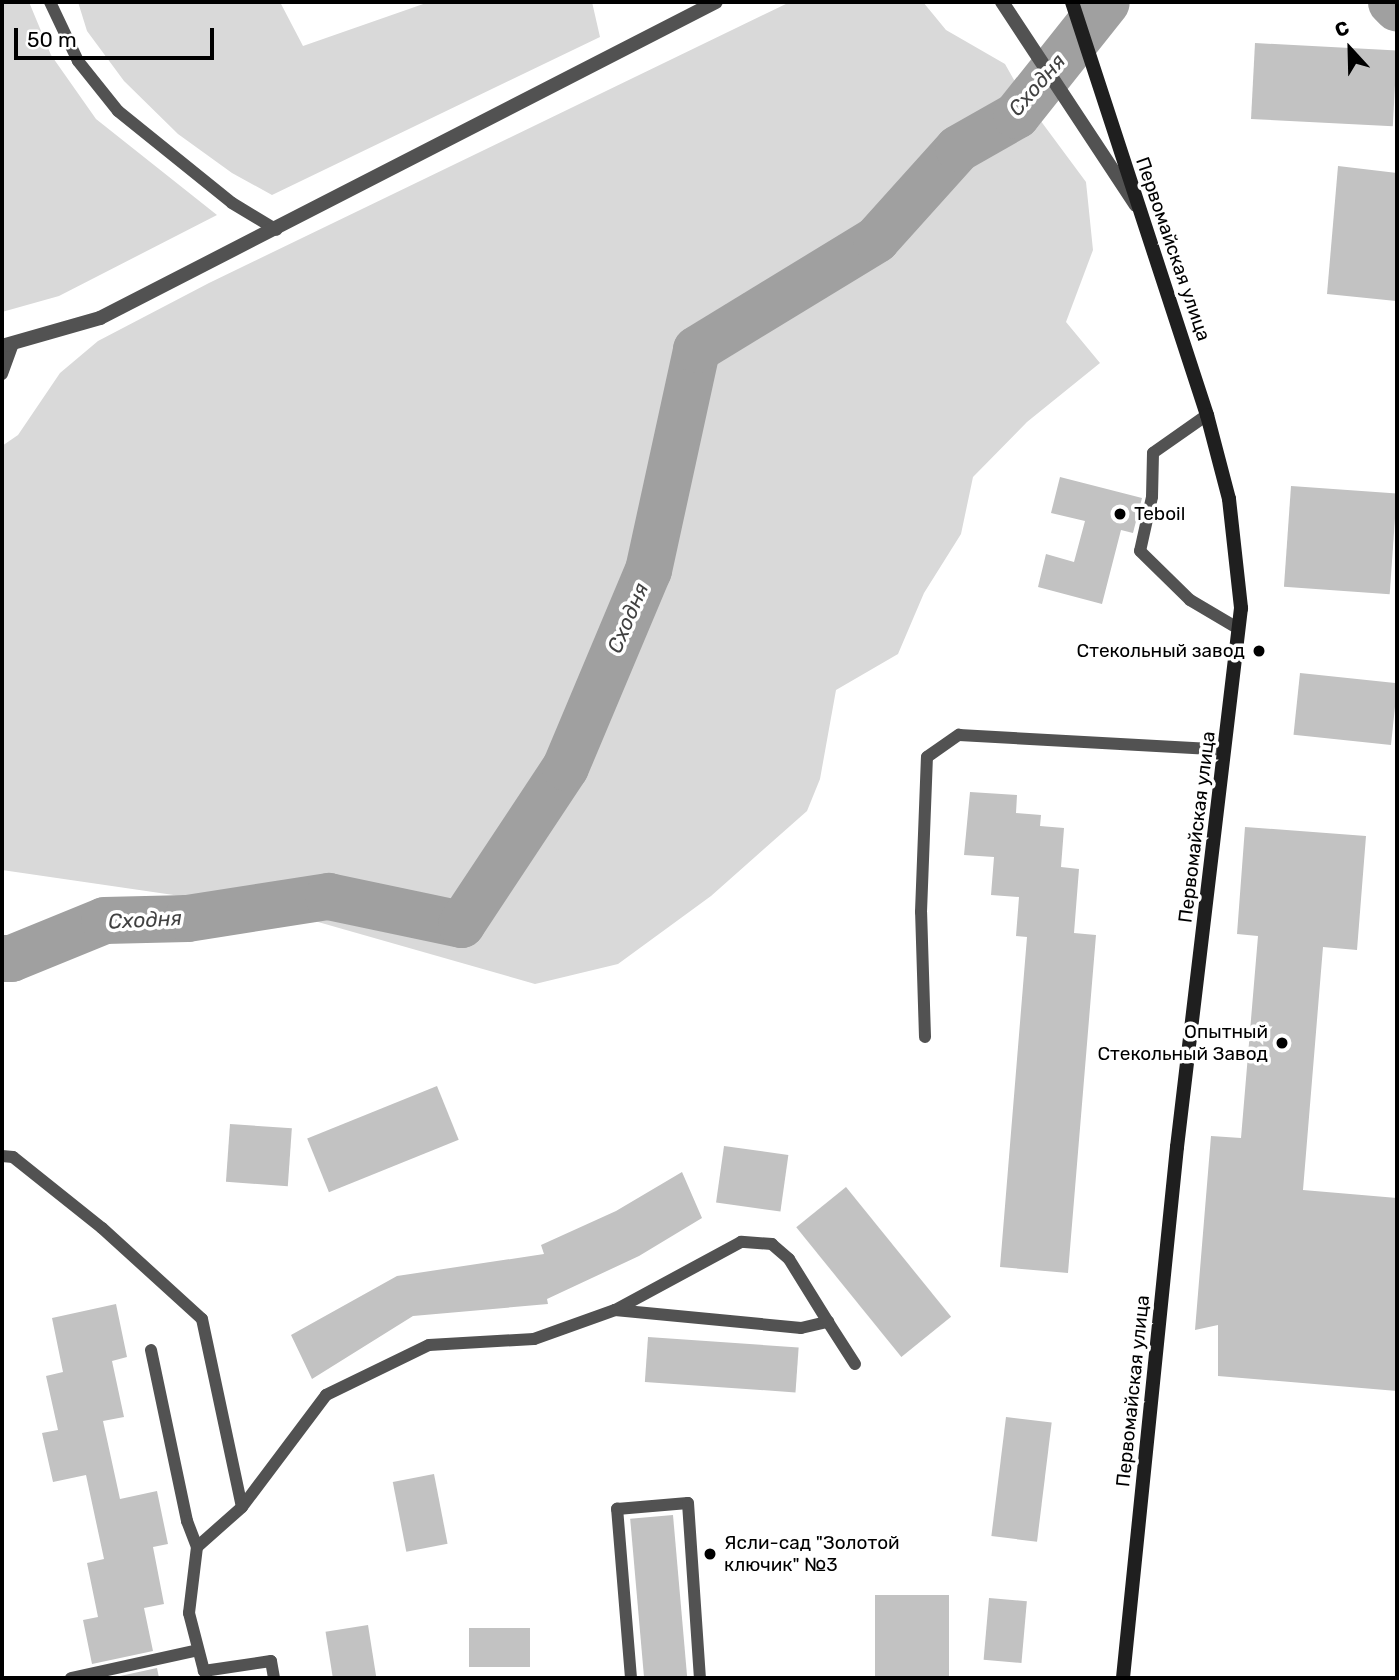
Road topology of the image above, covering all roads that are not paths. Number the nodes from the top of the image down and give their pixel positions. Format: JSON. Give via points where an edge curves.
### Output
{"nodes":[{"id":1,"x":50,"y":2,"type":"edge"},
{"id":2,"x":716,"y":2,"type":"edge"},
{"id":3,"x":1002,"y":2,"type":"edge"},
{"id":4,"x":1072,"y":2,"type":"edge"},
{"id":5,"x":1138,"y":207,"type":"junction"},
{"id":6,"x":277,"y":230,"type":"junction"},
{"id":7,"x":7,"y":346,"type":"edge"},
{"id":8,"x":2,"y":374,"type":"edge"},
{"id":9,"x":1207,"y":415,"type":"junction"},
{"id":10,"x":1239,"y":629,"type":"junction"},
{"id":11,"x":1225,"y":750,"type":"junction"},
{"id":12,"x":925,"y":1037,"type":"dead end"},
{"id":13,"x":2,"y":1156,"type":"edge"},
{"id":14,"x":615,"y":1310,"type":"junction"},
{"id":15,"x":828,"y":1322,"type":"junction"},
{"id":16,"x":151,"y":1350,"type":"dead end"},
{"id":17,"x":855,"y":1364,"type":"dead end"},
{"id":18,"x":242,"y":1507,"type":"junction"},
{"id":19,"x":197,"y":1546,"type":"junction"},
{"id":20,"x":198,"y":1650,"type":"junction"},
{"id":21,"x":71,"y":1678,"type":"edge"},
{"id":22,"x":274,"y":1678,"type":"edge"},
{"id":23,"x":631,"y":1678,"type":"edge"},
{"id":24,"x":700,"y":1678,"type":"edge"},
{"id":25,"x":1123,"y":1678,"type":"edge"}],
"edges":[{"from":1,"to":6,"type":"lane","via":[[78,61],[118,111],[232,203]]},
{"from":2,"to":6,"type":"street"},
{"from":3,"to":5,"type":"street"},
{"from":4,"to":5,"type":"main road","name":"Первомайская улица"},
{"from":5,"to":9,"type":"main road","name":"Первомайская улица"},
{"from":6,"to":7,"type":"street","via":[[100,318]]},
{"from":7,"to":8,"type":"lane"},
{"from":9,"to":10,"type":"main road","name":"Первомайская улица","via":[[1237,552]]},
{"from":9,"to":10,"type":"lane","via":[[1153,453],[1152,497],[1140,551],[1190,600]]},
{"from":10,"to":11,"type":"main road","name":"Первомайская улица"},
{"from":11,"to":12,"type":"lane","via":[[959,735],[927,757],[921,912]]},
{"from":11,"to":25,"type":"main road","name":"Первомайская улица","via":[[1177,1147]]},
{"from":13,"to":18,"type":"lane","via":[[13,1157],[102,1228],[202,1319]]},
{"from":14,"to":15,"type":"lane","via":[[801,1328]]},
{"from":14,"to":15,"type":"lane","via":[[741,1242],[772,1244],[789,1259]]},
{"from":14,"to":18,"type":"lane","via":[[534,1339],[429,1345],[326,1395]]},
{"from":15,"to":17,"type":"lane"},
{"from":16,"to":19,"type":"lane","via":[[187,1521]]},
{"from":18,"to":19,"type":"lane"},
{"from":19,"to":20,"type":"lane","via":[[189,1614]]},
{"from":20,"to":21,"type":"lane"},
{"from":20,"to":22,"type":"lane","via":[[204,1671],[271,1661]]},
{"from":23,"to":24,"type":"lane","via":[[617,1509],[688,1503]]}]}
